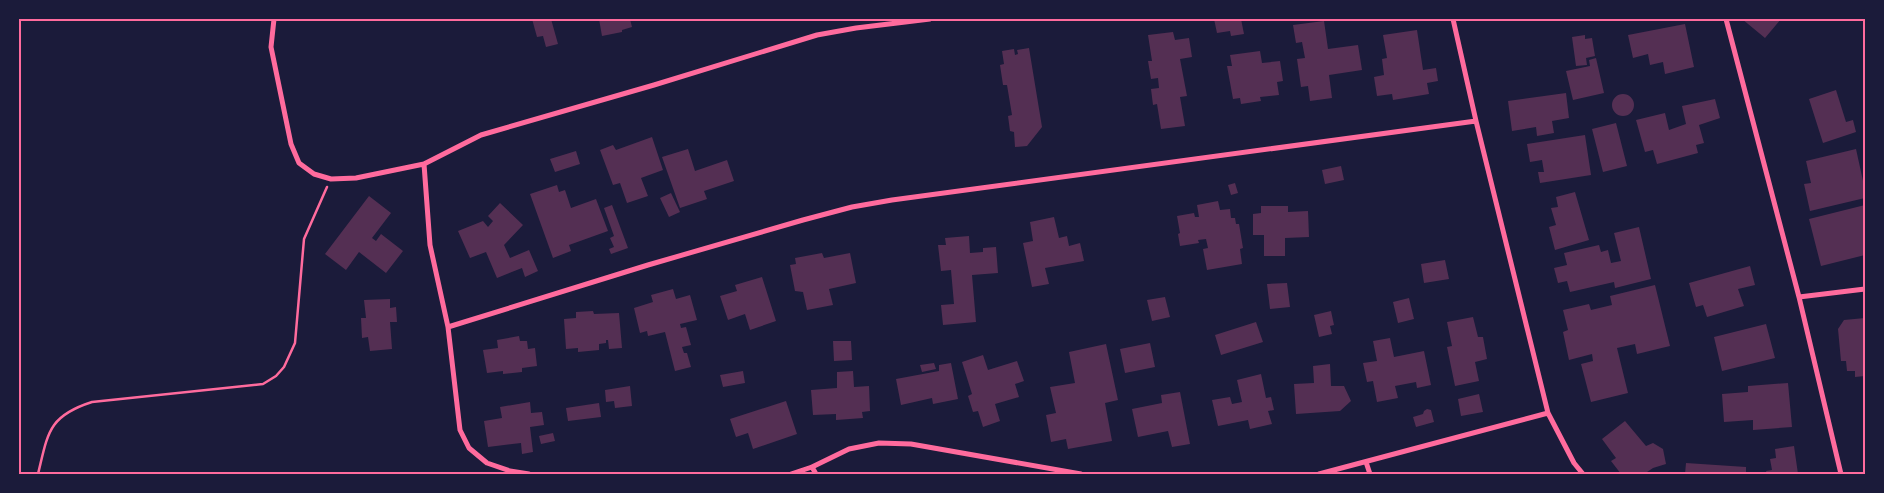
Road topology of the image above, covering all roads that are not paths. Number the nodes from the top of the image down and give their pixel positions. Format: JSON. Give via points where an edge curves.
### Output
{"nodes":[{"id":1,"x":274,"y":19,"type":"edge"},
{"id":2,"x":930,"y":19,"type":"edge"},
{"id":3,"x":1453,"y":19,"type":"edge"},
{"id":4,"x":1726,"y":19,"type":"edge"},
{"id":5,"x":1476,"y":121,"type":"junction"},
{"id":6,"x":424,"y":164,"type":"junction"},
{"id":7,"x":1865,"y":289,"type":"edge"},
{"id":8,"x":1798,"y":297,"type":"junction"},
{"id":9,"x":448,"y":327,"type":"junction"},
{"id":10,"x":1548,"y":413,"type":"junction"},
{"id":11,"x":1366,"y":462,"type":"junction"},
{"id":12,"x":812,"y":467,"type":"junction"},
{"id":13,"x":529,"y":474,"type":"edge"},
{"id":14,"x":791,"y":474,"type":"edge"},
{"id":15,"x":816,"y":474,"type":"edge"},
{"id":16,"x":1081,"y":474,"type":"edge"},
{"id":17,"x":1319,"y":474,"type":"edge"},
{"id":18,"x":1370,"y":474,"type":"edge"},
{"id":19,"x":1583,"y":474,"type":"edge"},
{"id":20,"x":1841,"y":474,"type":"edge"}],
"edges":[{"from":1,"to":6,"type":"street","via":[[270,47],[291,144],[299,163],[314,174],[330,179],[356,178]]},
{"from":2,"to":6,"type":"street","via":[[807,38],[480,135]]},
{"from":3,"to":5,"type":"street"},
{"from":4,"to":8,"type":"street"},
{"from":5,"to":9,"type":"street","via":[[852,207]]},
{"from":5,"to":10,"type":"street"},
{"from":6,"to":9,"type":"street","via":[[430,245]]},
{"from":7,"to":8,"type":"street"},
{"from":8,"to":20,"type":"street"},
{"from":9,"to":13,"type":"street","via":[[460,430],[469,448],[486,463]]},
{"from":10,"to":11,"type":"street"},
{"from":10,"to":19,"type":"street"},
{"from":11,"to":17,"type":"street"},
{"from":11,"to":18,"type":"street"},
{"from":12,"to":14,"type":"street"},
{"from":12,"to":15,"type":"street"},
{"from":12,"to":16,"type":"street","via":[[849,449],[880,442],[911,444]]}]}
